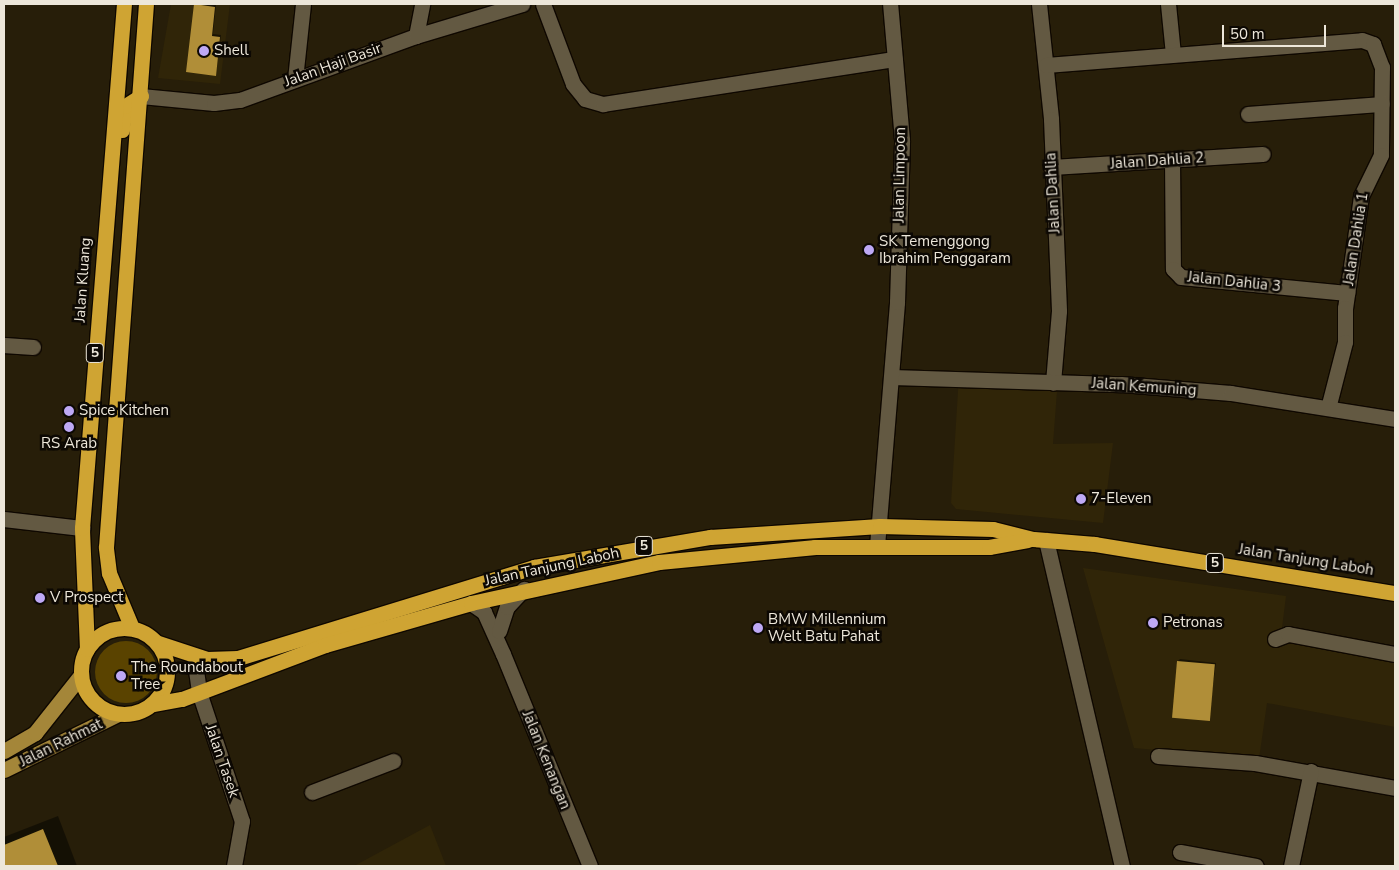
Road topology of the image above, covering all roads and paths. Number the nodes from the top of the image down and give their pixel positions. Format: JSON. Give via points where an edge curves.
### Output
{"nodes":[{"id":1,"x":124,"y":4,"type":"edge"},
{"id":2,"x":146,"y":4,"type":"edge"},
{"id":3,"x":303,"y":4,"type":"edge"},
{"id":4,"x":422,"y":4,"type":"edge"},
{"id":5,"x":522,"y":4,"type":"edge"},
{"id":6,"x":543,"y":4,"type":"edge"},
{"id":7,"x":890,"y":4,"type":"edge"},
{"id":8,"x":1039,"y":4,"type":"edge"},
{"id":9,"x":1168,"y":4,"type":"edge"},
{"id":10,"x":416,"y":36,"type":"junction"},
{"id":11,"x":1173,"y":54,"type":"junction"},
{"id":12,"x":1388,"y":58,"type":"edge"},
{"id":13,"x":895,"y":59,"type":"junction"},
{"id":14,"x":1046,"y":65,"type":"junction"},
{"id":15,"x":295,"y":79,"type":"junction"},
{"id":16,"x":140,"y":96,"type":"junction"},
{"id":17,"x":1382,"y":104,"type":"junction"},
{"id":18,"x":1248,"y":114,"type":"dead end"},
{"id":19,"x":1263,"y":154,"type":"dead end"},
{"id":20,"x":1172,"y":160,"type":"junction"},
{"id":21,"x":1051,"y":168,"type":"junction"},
{"id":22,"x":109,"y":178,"type":"junction"},
{"id":23,"x":1347,"y":293,"type":"junction"},
{"id":24,"x":4,"y":345,"type":"edge"},
{"id":25,"x":33,"y":347,"type":"dead end"},
{"id":26,"x":892,"y":377,"type":"junction"},
{"id":27,"x":1052,"y":383,"type":"junction"},
{"id":28,"x":1328,"y":408,"type":"junction"},
{"id":29,"x":1395,"y":419,"type":"edge"},
{"id":30,"x":4,"y":519,"type":"edge"},
{"id":31,"x":880,"y":526,"type":"junction"},
{"id":32,"x":82,"y":528,"type":"junction"},
{"id":33,"x":1040,"y":540,"type":"junction"},
{"id":34,"x":877,"y":546,"type":"junction"},
{"id":35,"x":486,"y":582,"type":"junction"},
{"id":36,"x":524,"y":590,"type":"junction"},
{"id":37,"x":1395,"y":592,"type":"edge"},
{"id":38,"x":490,"y":598,"type":"junction"},
{"id":39,"x":471,"y":603,"type":"junction"},
{"id":40,"x":132,"y":628,"type":"junction"},
{"id":41,"x":499,"y":631,"type":"junction"},
{"id":42,"x":1274,"y":639,"type":"dead end"},
{"id":43,"x":158,"y":643,"type":"junction"},
{"id":44,"x":87,"y":649,"type":"junction"},
{"id":45,"x":503,"y":654,"type":"junction"},
{"id":46,"x":1395,"y":654,"type":"edge"},
{"id":47,"x":194,"y":656,"type":"junction"},
{"id":48,"x":81,"y":675,"type":"junction"},
{"id":49,"x":198,"y":692,"type":"junction"},
{"id":50,"x":153,"y":704,"type":"junction"},
{"id":51,"x":118,"y":714,"type":"junction"},
{"id":52,"x":4,"y":751,"type":"edge"},
{"id":53,"x":1158,"y":756,"type":"dead end"},
{"id":54,"x":393,"y":761,"type":"dead end"},
{"id":55,"x":4,"y":770,"type":"edge"},
{"id":56,"x":1310,"y":771,"type":"junction"},
{"id":57,"x":1395,"y":788,"type":"edge"},
{"id":58,"x":312,"y":792,"type":"dead end"},
{"id":59,"x":1180,"y":852,"type":"dead end"},
{"id":60,"x":234,"y":866,"type":"edge"},
{"id":61,"x":590,"y":866,"type":"edge"},
{"id":62,"x":1122,"y":866,"type":"edge"},
{"id":63,"x":1256,"y":866,"type":"edge"},
{"id":64,"x":1291,"y":866,"type":"edge"}],
"edges":[{"from":1,"to":22,"type":"highway","name":"Jalan Kluang","number":"5"},
{"from":2,"to":16,"type":"highway","number":"5"},
{"from":3,"to":15,"type":"street"},
{"from":4,"to":10,"type":"street"},
{"from":5,"to":10,"type":"street","name":"Jalan Haji Basir"},
{"from":6,"to":13,"type":"street","via":[[579,94],[603,104]]},
{"from":7,"to":13,"type":"street","name":"Jalan Limpoon"},
{"from":8,"to":14,"type":"street","name":"Jalan Dahlia"},
{"from":9,"to":11,"type":"street"},
{"from":10,"to":15,"type":"street","name":"Jalan Haji Basir"},
{"from":11,"to":12,"type":"street","name":"Jalan Dahlia 1","via":[[1362,40],[1373,44]]},
{"from":11,"to":14,"type":"street","name":"Jalan Dahlia 1"},
{"from":12,"to":17,"type":"street","name":"Jalan Dahlia 1"},
{"from":13,"to":26,"type":"street","name":"Jalan Limpoon","via":[[902,140]]},
{"from":14,"to":21,"type":"street","name":"Jalan Dahlia"},
{"from":15,"to":16,"type":"street","name":"Jalan Haji Basir","via":[[240,100],[214,103]]},
{"from":16,"to":22,"type":"highway","via":[[125,106],[118,163]]},
{"from":16,"to":40,"type":"highway","number":"5","via":[[106,547],[109,573]]},
{"from":17,"to":18,"type":"street"},
{"from":17,"to":23,"type":"street","name":"Jalan Dahlia 1","via":[[1381,155],[1361,196]]},
{"from":19,"to":20,"type":"street","name":"Jalan Dahlia 2"},
{"from":20,"to":21,"type":"street","name":"Jalan Dahlia 2"},
{"from":20,"to":23,"type":"street","name":"Jalan Dahlia 3","via":[[1173,269],[1181,277]]},
{"from":21,"to":27,"type":"street","name":"Jalan Dahlia","via":[[1059,311]]},
{"from":22,"to":32,"type":"highway","name":"Jalan Kluang","number":"5"},
{"from":23,"to":28,"type":"street","name":"Jalan Dahlia 1","via":[[1345,342]]},
{"from":24,"to":25,"type":"street"},
{"from":26,"to":27,"type":"street","name":"Jalan Kemuning"},
{"from":26,"to":31,"type":"street","name":"Jalan Limpoon"},
{"from":27,"to":28,"type":"street","name":"Jalan Kemuning","via":[[1222,392]]},
{"from":28,"to":29,"type":"street","name":"Jalan Kemuning"},
{"from":30,"to":32,"type":"street"},
{"from":31,"to":33,"type":"highway","name":"Jalan Tanjung Laboh","number":"5","via":[[993,529]]},
{"from":31,"to":34,"type":"street","name":"Jalan Limpoon"},
{"from":31,"to":35,"type":"highway","name":"Jalan Tanjung Laboh","number":"5","via":[[681,541],[534,567]]},
{"from":32,"to":44,"type":"highway","name":"Jalan Kluang","number":"5"},
{"from":33,"to":34,"type":"highway","name":"Jalan Tanjung Laboh","number":"5","via":[[989,547]]},
{"from":33,"to":37,"type":"highway","name":"Jalan Tanjung Laboh","number":"5"},
{"from":33,"to":62,"type":"street"},
{"from":34,"to":36,"type":"highway","name":"Jalan Tanjung Laboh","number":"5","via":[[660,562]]},
{"from":35,"to":38,"type":"street","name":"Jalan Kenangan"},
{"from":35,"to":47,"type":"highway","name":"Jalan Tanjung Laboh","number":"5","via":[[238,658]]},
{"from":36,"to":38,"type":"highway","name":"Jalan Tanjung Laboh","number":"5"},
{"from":36,"to":41,"type":"street","name":"Jalan Kenangan","via":[[507,607]]},
{"from":38,"to":39,"type":"highway","name":"Jalan Tanjung Laboh","number":"5"},
{"from":38,"to":41,"type":"street","name":"Jalan Kenangan"},
{"from":39,"to":45,"type":"street","name":"Jalan Kenangan","via":[[484,612]]},
{"from":39,"to":49,"type":"highway","name":"Jalan Tanjung Laboh","number":"5","via":[[325,645]]},
{"from":40,"to":43,"type":"highway","number":"5"},
{"from":40,"to":44,"type":"highway","via":[[106,632]]},
{"from":41,"to":45,"type":"street","name":"Jalan Kenangan"},
{"from":42,"to":46,"type":"street","via":[[1288,634]]},
{"from":43,"to":47,"type":"highway","name":"Jalan Tanjung Laboh","number":"5"},
{"from":43,"to":50,"type":"highway","via":[[168,667],[167,681]]},
{"from":44,"to":48,"type":"highway","number":"5"},
{"from":45,"to":61,"type":"street","name":"Jalan Kenangan"},
{"from":47,"to":49,"type":"street","name":"Jalan Tasek"},
{"from":48,"to":51,"type":"highway","via":[[97,705]]},
{"from":48,"to":52,"type":"main road","name":"Jalan Rahmat","number":"5","via":[[35,734]]},
{"from":49,"to":50,"type":"highway","name":"Jalan Tanjung Laboh","number":"5"},
{"from":49,"to":60,"type":"street","name":"Jalan Tasek","via":[[242,821]]},
{"from":50,"to":51,"type":"highway","number":"5"},
{"from":51,"to":55,"type":"main road","name":"Jalan Rahmat","number":"5"},
{"from":53,"to":56,"type":"street"},
{"from":54,"to":58,"type":"street"},
{"from":56,"to":57,"type":"street"},
{"from":56,"to":64,"type":"street"},
{"from":59,"to":63,"type":"street"}]}
